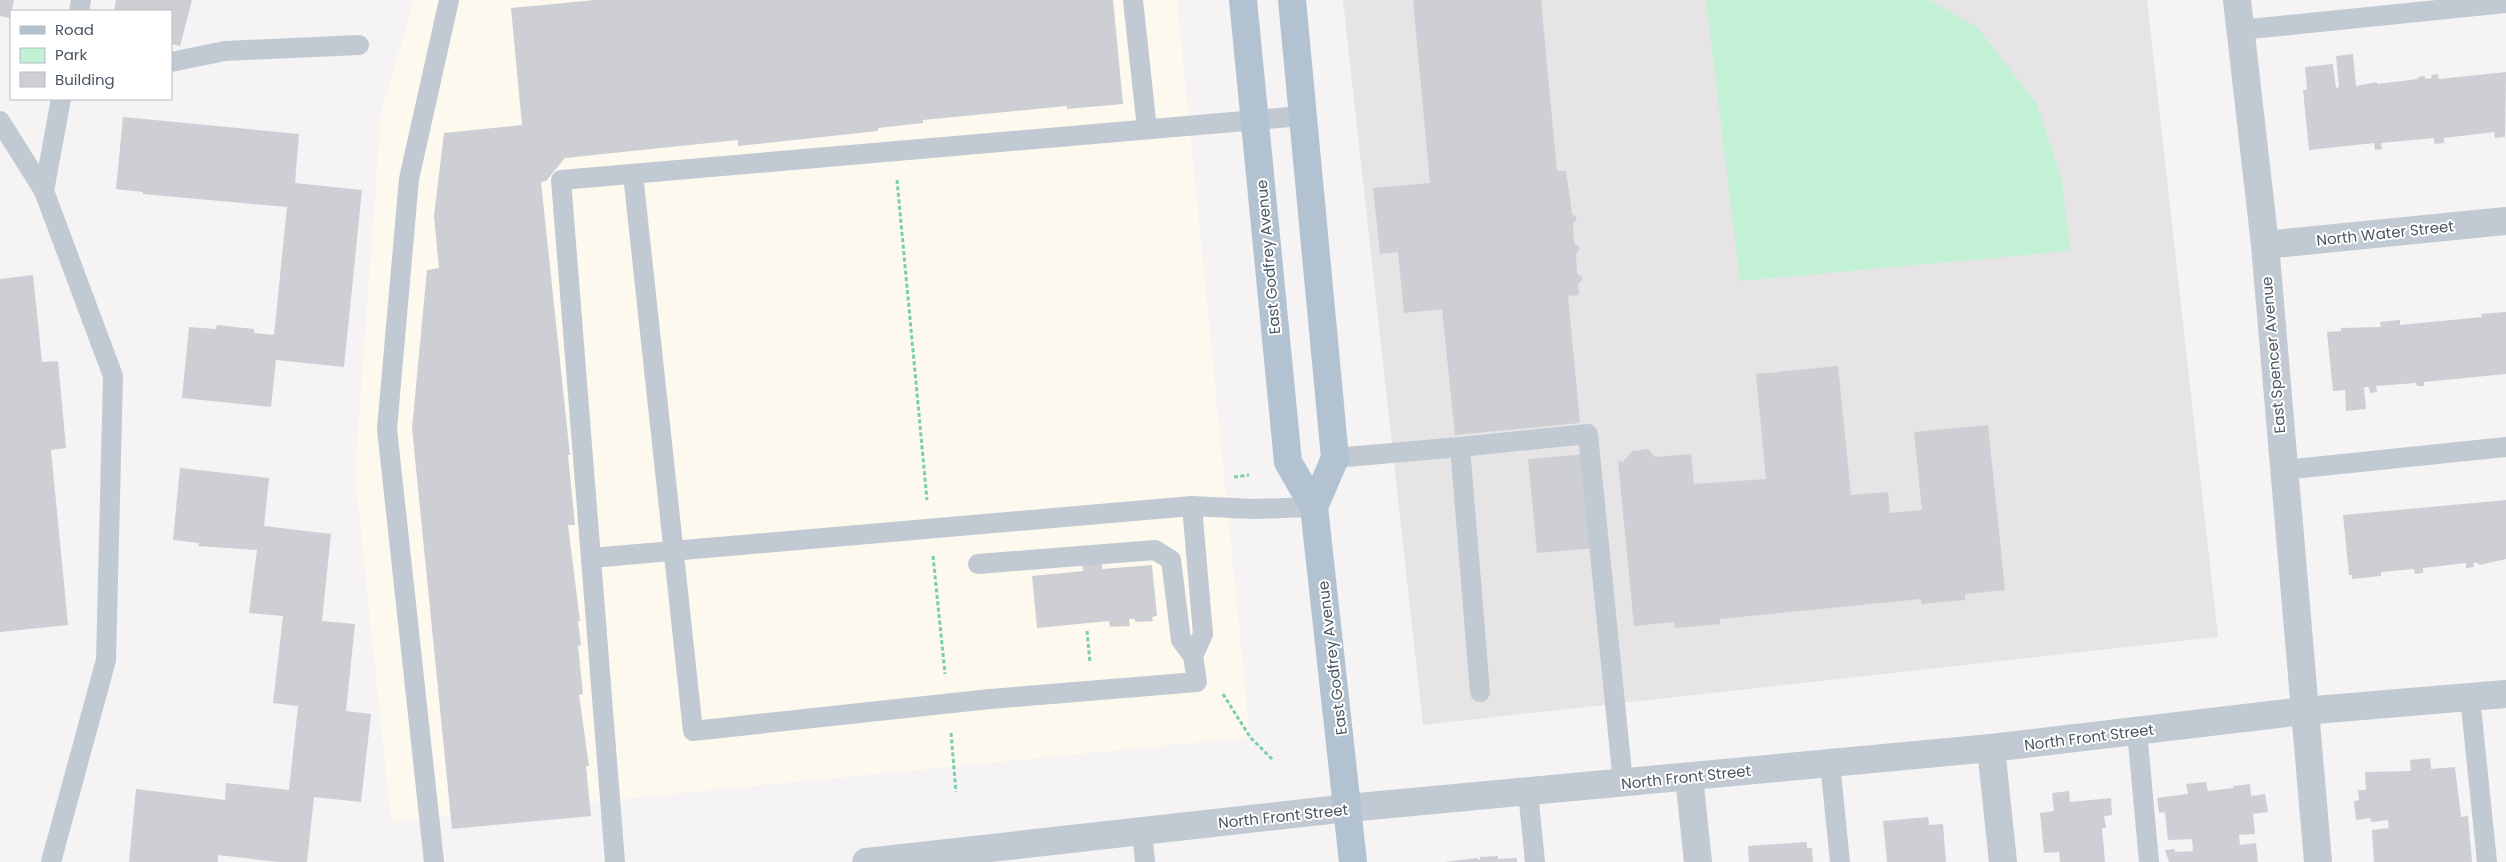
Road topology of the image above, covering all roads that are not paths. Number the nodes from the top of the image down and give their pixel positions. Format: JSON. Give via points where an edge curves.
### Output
{"nodes":[{"id":1,"x":449,"y":0,"type":"edge"},
{"id":2,"x":1133,"y":0,"type":"edge"},
{"id":3,"x":1243,"y":0,"type":"edge"},
{"id":4,"x":1292,"y":0,"type":"edge"},
{"id":5,"x":2237,"y":0,"type":"edge"},
{"id":6,"x":2506,"y":3,"type":"edge"},
{"id":7,"x":2240,"y":30,"type":"junction"},
{"id":8,"x":360,"y":45,"type":"dead end"},
{"id":9,"x":172,"y":62,"type":"edge"},
{"id":10,"x":61,"y":100,"type":"edge"},
{"id":11,"x":1302,"y":116,"type":"junction"},
{"id":12,"x":1255,"y":120,"type":"junction"},
{"id":13,"x":0,"y":122,"type":"edge"},
{"id":14,"x":1147,"y":129,"type":"junction"},
{"id":15,"x":633,"y":174,"type":"junction"},
{"id":16,"x":44,"y":191,"type":"junction"},
{"id":17,"x":2506,"y":221,"type":"edge"},
{"id":18,"x":2265,"y":245,"type":"junction"},
{"id":19,"x":1460,"y":447,"type":"junction"},
{"id":20,"x":2506,"y":447,"type":"edge"},
{"id":21,"x":1334,"y":458,"type":"junction"},
{"id":22,"x":2283,"y":470,"type":"junction"},
{"id":23,"x":1192,"y":506,"type":"junction"},
{"id":24,"x":1314,"y":507,"type":"junction"},
{"id":25,"x":674,"y":551,"type":"junction"},
{"id":26,"x":591,"y":558,"type":"junction"},
{"id":27,"x":978,"y":564,"type":"dead end"},
{"id":28,"x":1193,"y":656,"type":"junction"},
{"id":29,"x":1480,"y":692,"type":"dead end"},
{"id":30,"x":2506,"y":694,"type":"edge"},
{"id":31,"x":2470,"y":697,"type":"junction"},
{"id":32,"x":2303,"y":712,"type":"junction"},
{"id":33,"x":2136,"y":731,"type":"junction"},
{"id":34,"x":1992,"y":748,"type":"junction"},
{"id":35,"x":1830,"y":763,"type":"junction"},
{"id":36,"x":1689,"y":776,"type":"junction"},
{"id":37,"x":1623,"y":783,"type":"junction"},
{"id":38,"x":1528,"y":792,"type":"junction"},
{"id":39,"x":1348,"y":808,"type":"junction"},
{"id":40,"x":1142,"y":831,"type":"junction"},
{"id":41,"x":50,"y":862,"type":"edge"},
{"id":42,"x":434,"y":862,"type":"edge"},
{"id":43,"x":615,"y":862,"type":"edge"},
{"id":44,"x":866,"y":862,"type":"edge"},
{"id":45,"x":1145,"y":862,"type":"edge"},
{"id":46,"x":1353,"y":862,"type":"edge"},
{"id":47,"x":1535,"y":862,"type":"edge"},
{"id":48,"x":1698,"y":862,"type":"edge"},
{"id":49,"x":1840,"y":862,"type":"edge"},
{"id":50,"x":2003,"y":862,"type":"edge"},
{"id":51,"x":2149,"y":862,"type":"edge"},
{"id":52,"x":2318,"y":862,"type":"edge"},
{"id":53,"x":2487,"y":862,"type":"edge"}],
"edges":[{"from":1,"to":42,"type":"lane","via":[[409,179],[387,429]]},
{"from":2,"to":14,"type":"lane"},
{"from":3,"to":12,"type":"main road","name":"East Godfrey Avenue"},
{"from":4,"to":11,"type":"main road","name":"East Godfrey Avenue"},
{"from":5,"to":7,"type":"street","name":"East Spencer Avenue"},
{"from":6,"to":7,"type":"lane"},
{"from":7,"to":18,"type":"street","name":"East Spencer Avenue"},
{"from":8,"to":9,"type":"lane","via":[[225,51]]},
{"from":10,"to":16,"type":"lane"},
{"from":11,"to":12,"type":"lane"},
{"from":11,"to":21,"type":"main road","name":"East Godfrey Avenue"},
{"from":12,"to":14,"type":"lane"},
{"from":12,"to":24,"type":"main road","name":"East Godfrey Avenue","via":[[1288,462]]},
{"from":13,"to":16,"type":"lane"},
{"from":14,"to":15,"type":"lane"},
{"from":15,"to":25,"type":"lane"},
{"from":15,"to":26,"type":"lane","via":[[561,180]]},
{"from":16,"to":41,"type":"lane","via":[[113,376],[106,660]]},
{"from":17,"to":18,"type":"street","name":"North Water Street"},
{"from":18,"to":22,"type":"street","name":"East Spencer Avenue"},
{"from":19,"to":21,"type":"lane"},
{"from":19,"to":29,"type":"lane"},
{"from":19,"to":37,"type":"lane","via":[[1588,434]]},
{"from":20,"to":22,"type":"lane"},
{"from":21,"to":24,"type":"main road","name":"East Godfrey Avenue"},
{"from":22,"to":32,"type":"street","name":"East Spencer Avenue"},
{"from":23,"to":24,"type":"lane","via":[[1252,509]]},
{"from":23,"to":25,"type":"lane"},
{"from":23,"to":28,"type":"lane","via":[[1203,634]]},
{"from":24,"to":39,"type":"main road","name":"East Godfrey Avenue"},
{"from":25,"to":26,"type":"lane"},
{"from":25,"to":28,"type":"lane","via":[[693,731],[1197,682]]},
{"from":26,"to":43,"type":"lane"},
{"from":27,"to":28,"type":"lane","via":[[1155,550],[1171,560],[1181,640]]},
{"from":30,"to":31,"type":"street","name":"North Front Street"},
{"from":31,"to":32,"type":"street","name":"North Front Street"},
{"from":31,"to":53,"type":"lane"},
{"from":32,"to":33,"type":"street","name":"North Front Street"},
{"from":32,"to":52,"type":"street","name":"East Spencer Avenue"},
{"from":33,"to":34,"type":"street","name":"North Front Street"},
{"from":33,"to":51,"type":"lane"},
{"from":34,"to":35,"type":"street","name":"North Front Street"},
{"from":34,"to":50,"type":"street"},
{"from":35,"to":36,"type":"street","name":"North Front Street"},
{"from":35,"to":49,"type":"lane"},
{"from":36,"to":37,"type":"street","name":"North Front Street"},
{"from":36,"to":48,"type":"street"},
{"from":37,"to":38,"type":"street","name":"North Front Street"},
{"from":38,"to":39,"type":"street","name":"North Front Street"},
{"from":38,"to":47,"type":"lane"},
{"from":39,"to":40,"type":"street","name":"North Front Street"},
{"from":39,"to":46,"type":"main road","name":"East Godfrey Avenue"},
{"from":40,"to":44,"type":"street","name":"North Front Street"},
{"from":40,"to":45,"type":"lane"}]}
